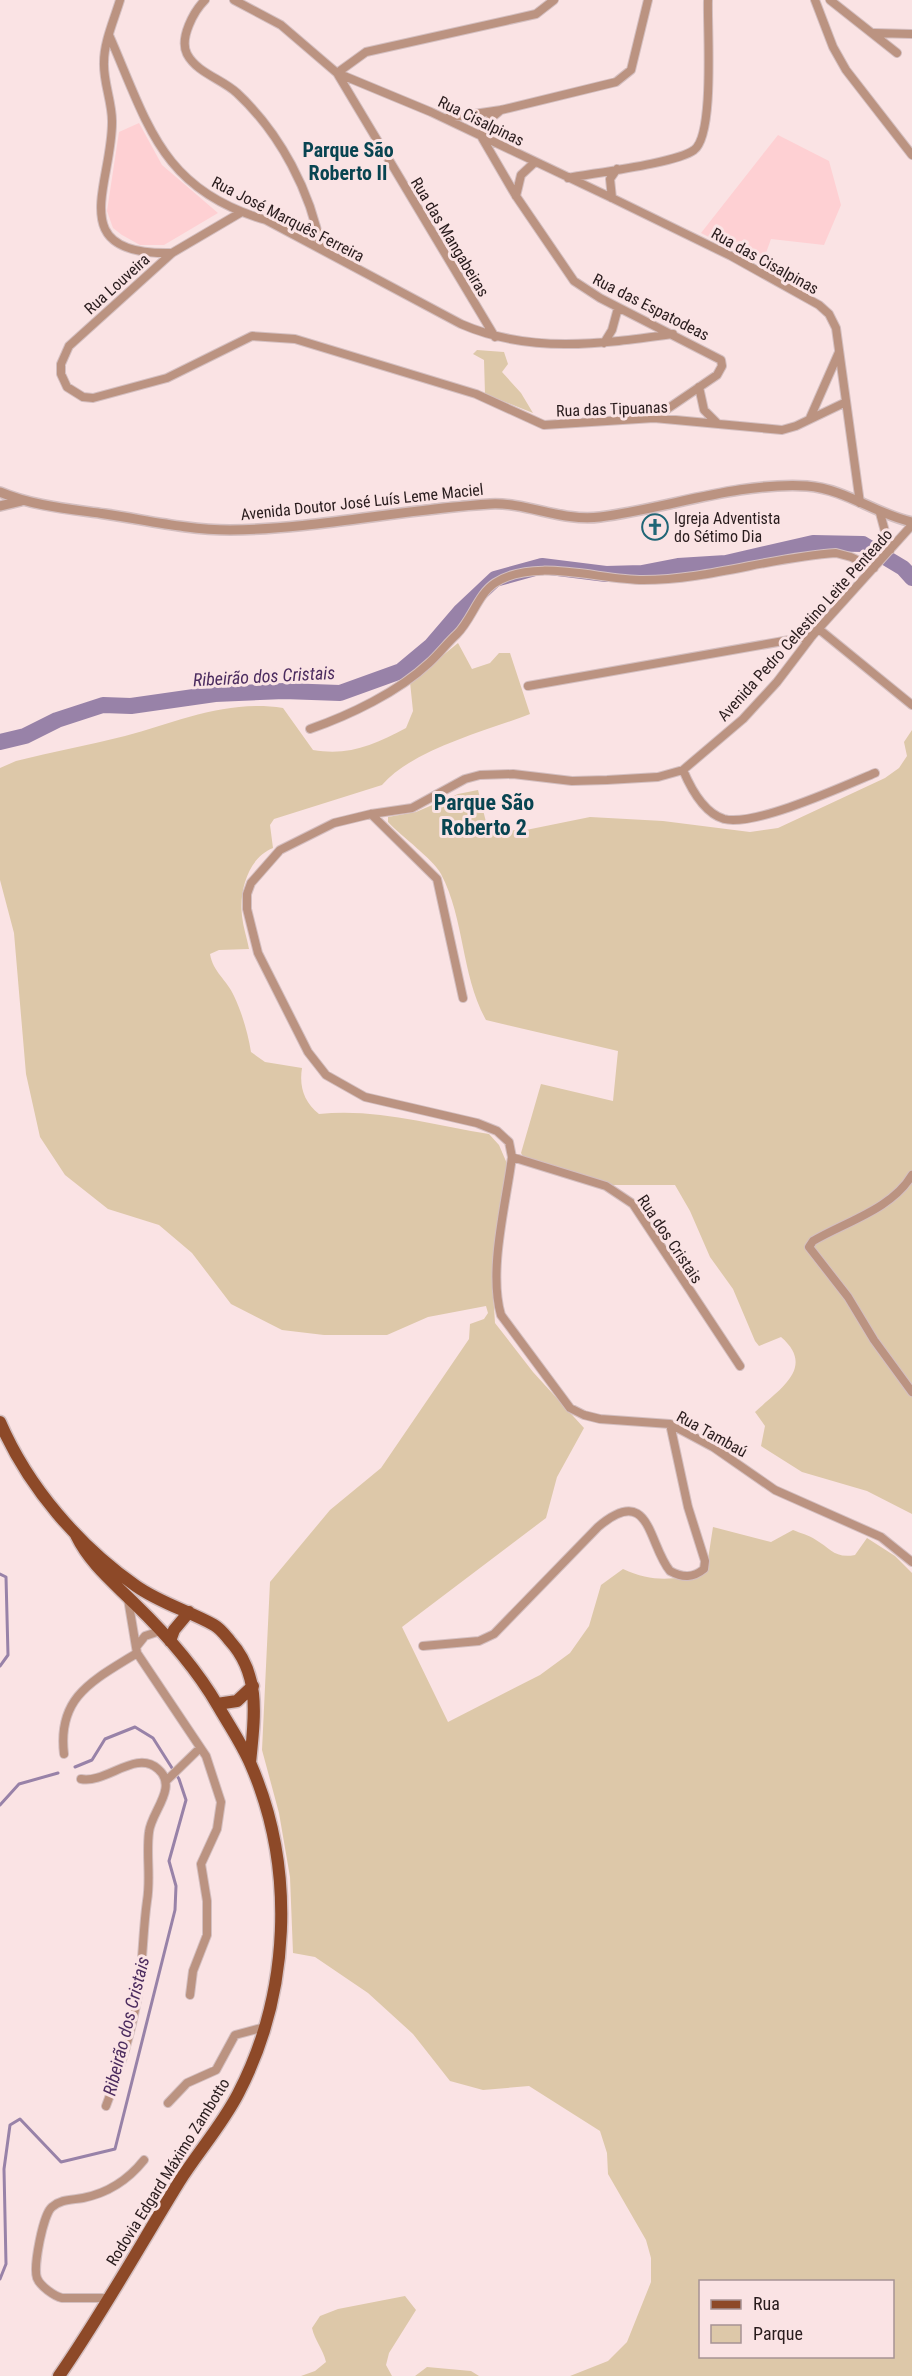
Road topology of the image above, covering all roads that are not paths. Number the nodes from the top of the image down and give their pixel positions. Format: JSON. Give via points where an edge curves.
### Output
{"nodes":[{"id":1,"x":120,"y":0,"type":"edge"},
{"id":2,"x":205,"y":0,"type":"edge"},
{"id":3,"x":234,"y":0,"type":"edge"},
{"id":4,"x":554,"y":0,"type":"edge"},
{"id":5,"x":648,"y":0,"type":"edge"},
{"id":6,"x":708,"y":0,"type":"edge"},
{"id":7,"x":815,"y":0,"type":"edge"},
{"id":8,"x":830,"y":0,"type":"edge"},
{"id":9,"x":874,"y":33,"type":"junction"},
{"id":10,"x":912,"y":34,"type":"edge"},
{"id":11,"x":110,"y":35,"type":"junction"},
{"id":12,"x":897,"y":53,"type":"dead end"},
{"id":13,"x":337,"y":73,"type":"junction"},
{"id":14,"x":501,"y":110,"type":"junction"},
{"id":15,"x":445,"y":118,"type":"junction"},
{"id":16,"x":480,"y":136,"type":"junction"},
{"id":17,"x":912,"y":155,"type":"edge"},
{"id":18,"x":535,"y":162,"type":"junction"},
{"id":19,"x":619,"y":168,"type":"junction"},
{"id":20,"x":567,"y":178,"type":"junction"},
{"id":21,"x":516,"y":196,"type":"junction"},
{"id":22,"x":612,"y":198,"type":"junction"},
{"id":23,"x":240,"y":213,"type":"junction"},
{"id":24,"x":321,"y":249,"type":"junction"},
{"id":25,"x":172,"y":253,"type":"junction"},
{"id":26,"x":618,"y":308,"type":"junction"},
{"id":27,"x":674,"y":334,"type":"junction"},
{"id":28,"x":495,"y":337,"type":"junction"},
{"id":29,"x":604,"y":343,"type":"junction"},
{"id":30,"x":840,"y":351,"type":"junction"},
{"id":31,"x":699,"y":387,"type":"junction"},
{"id":32,"x":846,"y":402,"type":"junction"},
{"id":33,"x":654,"y":418,"type":"junction"},
{"id":34,"x":810,"y":419,"type":"junction"},
{"id":35,"x":544,"y":424,"type":"joint"},
{"id":36,"x":718,"y":424,"type":"junction"},
{"id":37,"x":0,"y":492,"type":"edge"},
{"id":38,"x":23,"y":501,"type":"junction"},
{"id":39,"x":860,"y":503,"type":"junction"},
{"id":40,"x":0,"y":506,"type":"edge"},
{"id":41,"x":880,"y":513,"type":"junction"},
{"id":42,"x":912,"y":524,"type":"edge"},
{"id":43,"x":889,"y":551,"type":"junction"},
{"id":44,"x":876,"y":565,"type":"junction"},
{"id":45,"x":820,"y":630,"type":"junction"},
{"id":46,"x":812,"y":636,"type":"junction"},
{"id":47,"x":528,"y":686,"type":"dead end"},
{"id":48,"x":912,"y":705,"type":"edge"},
{"id":49,"x":310,"y":729,"type":"dead end"},
{"id":50,"x":684,"y":770,"type":"junction"},
{"id":51,"x":875,"y":773,"type":"dead end"},
{"id":52,"x":371,"y":814,"type":"junction"},
{"id":53,"x":463,"y":998,"type":"dead end"},
{"id":54,"x":512,"y":1157,"type":"junction"},
{"id":55,"x":912,"y":1175,"type":"edge"},
{"id":56,"x":740,"y":1366,"type":"dead end"},
{"id":57,"x":912,"y":1392,"type":"edge"},
{"id":58,"x":0,"y":1422,"type":"edge"},
{"id":59,"x":670,"y":1424,"type":"junction"},
{"id":60,"x":76,"y":1535,"type":"junction"},
{"id":61,"x":912,"y":1562,"type":"edge"},
{"id":62,"x":128,"y":1598,"type":"junction"},
{"id":63,"x":189,"y":1612,"type":"junction"},
{"id":64,"x":160,"y":1631,"type":"junction"},
{"id":65,"x":170,"y":1641,"type":"junction"},
{"id":66,"x":423,"y":1646,"type":"dead end"},
{"id":67,"x":137,"y":1650,"type":"junction"},
{"id":68,"x":253,"y":1686,"type":"junction"},
{"id":69,"x":217,"y":1704,"type":"junction"},
{"id":70,"x":200,"y":1748,"type":"junction"},
{"id":71,"x":64,"y":1754,"type":"dead end"},
{"id":72,"x":250,"y":1763,"type":"junction"},
{"id":73,"x":81,"y":1779,"type":"dead end"},
{"id":74,"x":166,"y":1781,"type":"junction"},
{"id":75,"x":190,"y":1995,"type":"dead end"},
{"id":76,"x":267,"y":2026,"type":"junction"},
{"id":77,"x":168,"y":2103,"type":"dead end"},
{"id":78,"x":106,"y":2106,"type":"dead end"},
{"id":79,"x":144,"y":2160,"type":"dead end"},
{"id":80,"x":109,"y":2298,"type":"junction"},
{"id":81,"x":59,"y":2376,"type":"edge"}],
"edges":[{"from":1,"to":11,"type":"street"},
{"from":2,"to":24,"type":"street","via":[[192,19],[184,41],[186,52],[201,69],[237,92],[280,147],[303,189]]},
{"from":3,"to":13,"type":"street","via":[[281,25]]},
{"from":4,"to":13,"type":"street","via":[[536,14],[366,52]]},
{"from":5,"to":14,"type":"street","via":[[631,70],[626,76],[616,82]]},
{"from":6,"to":19,"type":"street","via":[[709,74],[705,132],[700,144],[683,155]]},
{"from":7,"to":17,"type":"street","via":[[846,70]]},
{"from":8,"to":9,"type":"street"},
{"from":9,"to":10,"type":"street"},
{"from":9,"to":12,"type":"street"},
{"from":11,"to":23,"type":"street","name":"Rua José Marquês Ferreira","via":[[162,152],[197,187]]},
{"from":11,"to":25,"type":"street","via":[[104,62],[112,121],[101,194],[104,226],[112,238],[129,249],[147,254]]},
{"from":13,"to":15,"type":"street","name":"Rua Cisalpinas"},
{"from":13,"to":28,"type":"street","name":"Rua das Mangabeiras"},
{"from":14,"to":15,"type":"street"},
{"from":14,"to":16,"type":"street","via":[[489,120]]},
{"from":15,"to":16,"type":"street","name":"Rua Cisalpinas"},
{"from":16,"to":18,"type":"street","name":"Rua Cisalpinas"},
{"from":16,"to":21,"type":"street","name":"Rua das Espatodeas"},
{"from":18,"to":20,"type":"street","name":"Rua Cisalpinas"},
{"from":18,"to":21,"type":"street","via":[[521,175]]},
{"from":19,"to":20,"type":"street"},
{"from":19,"to":22,"type":"street","via":[[610,179]]},
{"from":20,"to":22,"type":"street","name":"Rua Cisalpinas"},
{"from":21,"to":26,"type":"street","name":"Rua das Espatodeas","via":[[574,281]]},
{"from":22,"to":30,"type":"street","name":"Rua das Cisalpinas","via":[[731,256],[819,305],[832,319]]},
{"from":23,"to":24,"type":"street","name":"Rua José Marquês Ferreira","via":[[266,220]]},
{"from":23,"to":25,"type":"street","name":"Rua Louveira"},
{"from":24,"to":28,"type":"street","name":"Rua José Marquês Ferreira","via":[[461,324]]},
{"from":25,"to":35,"type":"street","name":"Rua Louveira","via":[[69,346],[61,375],[67,387],[83,397],[111,395],[186,370],[252,336],[272,336],[295,339],[476,394]]},
{"from":26,"to":27,"type":"street","name":"Rua das Espatodeas"},
{"from":26,"to":29,"type":"street"},
{"from":27,"to":29,"type":"street"},
{"from":27,"to":31,"type":"street","name":"Rua das Espatodeas","via":[[721,360],[721,371]]},
{"from":28,"to":29,"type":"street","via":[[550,345]]},
{"from":30,"to":32,"type":"street","name":"Rua das Cisalpinas"},
{"from":30,"to":34,"type":"street"},
{"from":31,"to":33,"type":"street","name":"Rua das Espatodeas"},
{"from":31,"to":36,"type":"street","via":[[704,410]]},
{"from":32,"to":34,"type":"street","name":"Rua das Tipuanas"},
{"from":32,"to":39,"type":"street","name":"Rua das Cisalpinas"},
{"from":33,"to":35,"type":"street","name":"Rua das Tipuanas"},
{"from":33,"to":36,"type":"street","name":"Rua das Tipuanas"},
{"from":34,"to":36,"type":"street","name":"Rua das Tipuanas","via":[[782,430]]},
{"from":37,"to":38,"type":"street","name":"Avenida Doutor José Luís Leme Maciel"},
{"from":38,"to":39,"type":"street","name":"Avenida Doutor José Luís Leme Maciel","via":[[228,530],[493,504],[571,518],[598,517],[725,492],[780,487],[830,489]]},
{"from":38,"to":40,"type":"street","name":"Avenida Doutor José Luís Leme Maciel"},
{"from":39,"to":41,"type":"street","name":"Avenida Doutor José Luís Leme Maciel"},
{"from":41,"to":42,"type":"street","name":"Avenida Doutor José Luís Leme Maciel"},
{"from":41,"to":43,"type":"street"},
{"from":42,"to":43,"type":"street","name":"Avenida Pedro Celestino Leite Penteado"},
{"from":43,"to":44,"type":"street","name":"Avenida Pedro Celestino Leite Penteado"},
{"from":44,"to":45,"type":"street","name":"Avenida Pedro Celestino Leite Penteado"},
{"from":44,"to":49,"type":"street","via":[[836,553],[673,579],[603,578],[560,571],[511,577],[489,587],[458,633],[429,664],[394,688]]},
{"from":45,"to":46,"type":"street","name":"Avenida Pedro Celestino Leite Penteado"},
{"from":45,"to":48,"type":"street"},
{"from":46,"to":47,"type":"street"},
{"from":46,"to":50,"type":"street","name":"Avenida Pedro Celestino Leite Penteado","via":[[744,719]]},
{"from":50,"to":51,"type":"street","via":[[705,806],[731,820],[792,807]]},
{"from":50,"to":52,"type":"street","name":"Avenida Pedro Celestino Leite Penteado","via":[[658,777],[572,781],[480,775],[412,808]]},
{"from":52,"to":53,"type":"street","via":[[437,879]]},
{"from":52,"to":54,"type":"street","name":"Avenida Pedro Celestino Leite Penteado","via":[[334,823],[289,845],[258,873],[247,894],[258,953],[308,1052],[326,1075],[365,1097],[497,1131],[509,1142]]},
{"from":54,"to":56,"type":"street","name":"Rua dos Cristais","via":[[606,1186],[623,1195],[641,1215]]},
{"from":54,"to":59,"type":"street","name":"Rua Tambaú","via":[[496,1279],[501,1315],[570,1408],[600,1419]]},
{"from":55,"to":57,"type":"street","via":[[906,1186],[885,1202],[813,1241],[809,1247],[849,1297],[874,1341]]},
{"from":58,"to":60,"type":"main road","name":"Rodovia Edgard Máximo Zambotto","via":[[24,1466]]},
{"from":59,"to":61,"type":"street","name":"Rua Tambaú","via":[[713,1447],[776,1490],[881,1538]]},
{"from":59,"to":66,"type":"street","via":[[704,1569],[687,1577],[670,1571],[648,1523],[639,1515],[620,1512],[590,1535],[494,1634],[479,1641]]},
{"from":60,"to":62,"type":"main road","name":"Rodovia Edgard Máximo Zambotto","via":[[94,1564]]},
{"from":60,"to":63,"type":"main road","name":"Rodovia Edgard Máximo Zambotto","via":[[135,1585]]},
{"from":62,"to":64,"type":"main road","name":"Rodovia Edgard Máximo Zambotto"},
{"from":62,"to":67,"type":"street"},
{"from":63,"to":65,"type":"main road"},
{"from":63,"to":68,"type":"main road","name":"Rodovia Edgard Máximo Zambotto","via":[[217,1626],[237,1648]]},
{"from":64,"to":65,"type":"main road","name":"Rodovia Edgard Máximo Zambotto"},
{"from":64,"to":67,"type":"street","via":[[145,1636]]},
{"from":65,"to":69,"type":"main road","name":"Rodovia Edgard Máximo Zambotto"},
{"from":67,"to":70,"type":"street"},
{"from":67,"to":71,"type":"street","via":[[72,1703],[64,1717]]},
{"from":68,"to":69,"type":"main road","via":[[229,1705]]},
{"from":68,"to":72,"type":"main road","name":"Rodovia Edgard Máximo Zambotto","via":[[255,1716]]},
{"from":69,"to":72,"type":"main road","name":"Rodovia Edgard Máximo Zambotto"},
{"from":70,"to":74,"type":"street"},
{"from":70,"to":75,"type":"street","via":[[215,1781],[220,1815],[201,1864],[208,1924]]},
{"from":72,"to":76,"type":"main road","name":"Rodovia Edgard Máximo Zambotto","via":[[270,1821],[281,1891],[280,1946]]},
{"from":73,"to":74,"type":"street","via":[[92,1782],[139,1763],[153,1765]]},
{"from":74,"to":78,"type":"street","via":[[150,1825],[137,1998],[129,2041]]},
{"from":76,"to":77,"type":"street","via":[[236,2035],[216,2070],[187,2084]]},
{"from":76,"to":80,"type":"main road","name":"Rodovia Edgard Máximo Zambotto","via":[[227,2114],[181,2179]]},
{"from":79,"to":80,"type":"street","via":[[115,2186],[89,2197],[57,2203],[44,2221],[37,2268],[39,2282],[62,2298]]},
{"from":80,"to":81,"type":"main road","name":"Rodovia Edgard Máximo Zambotto"}]}
